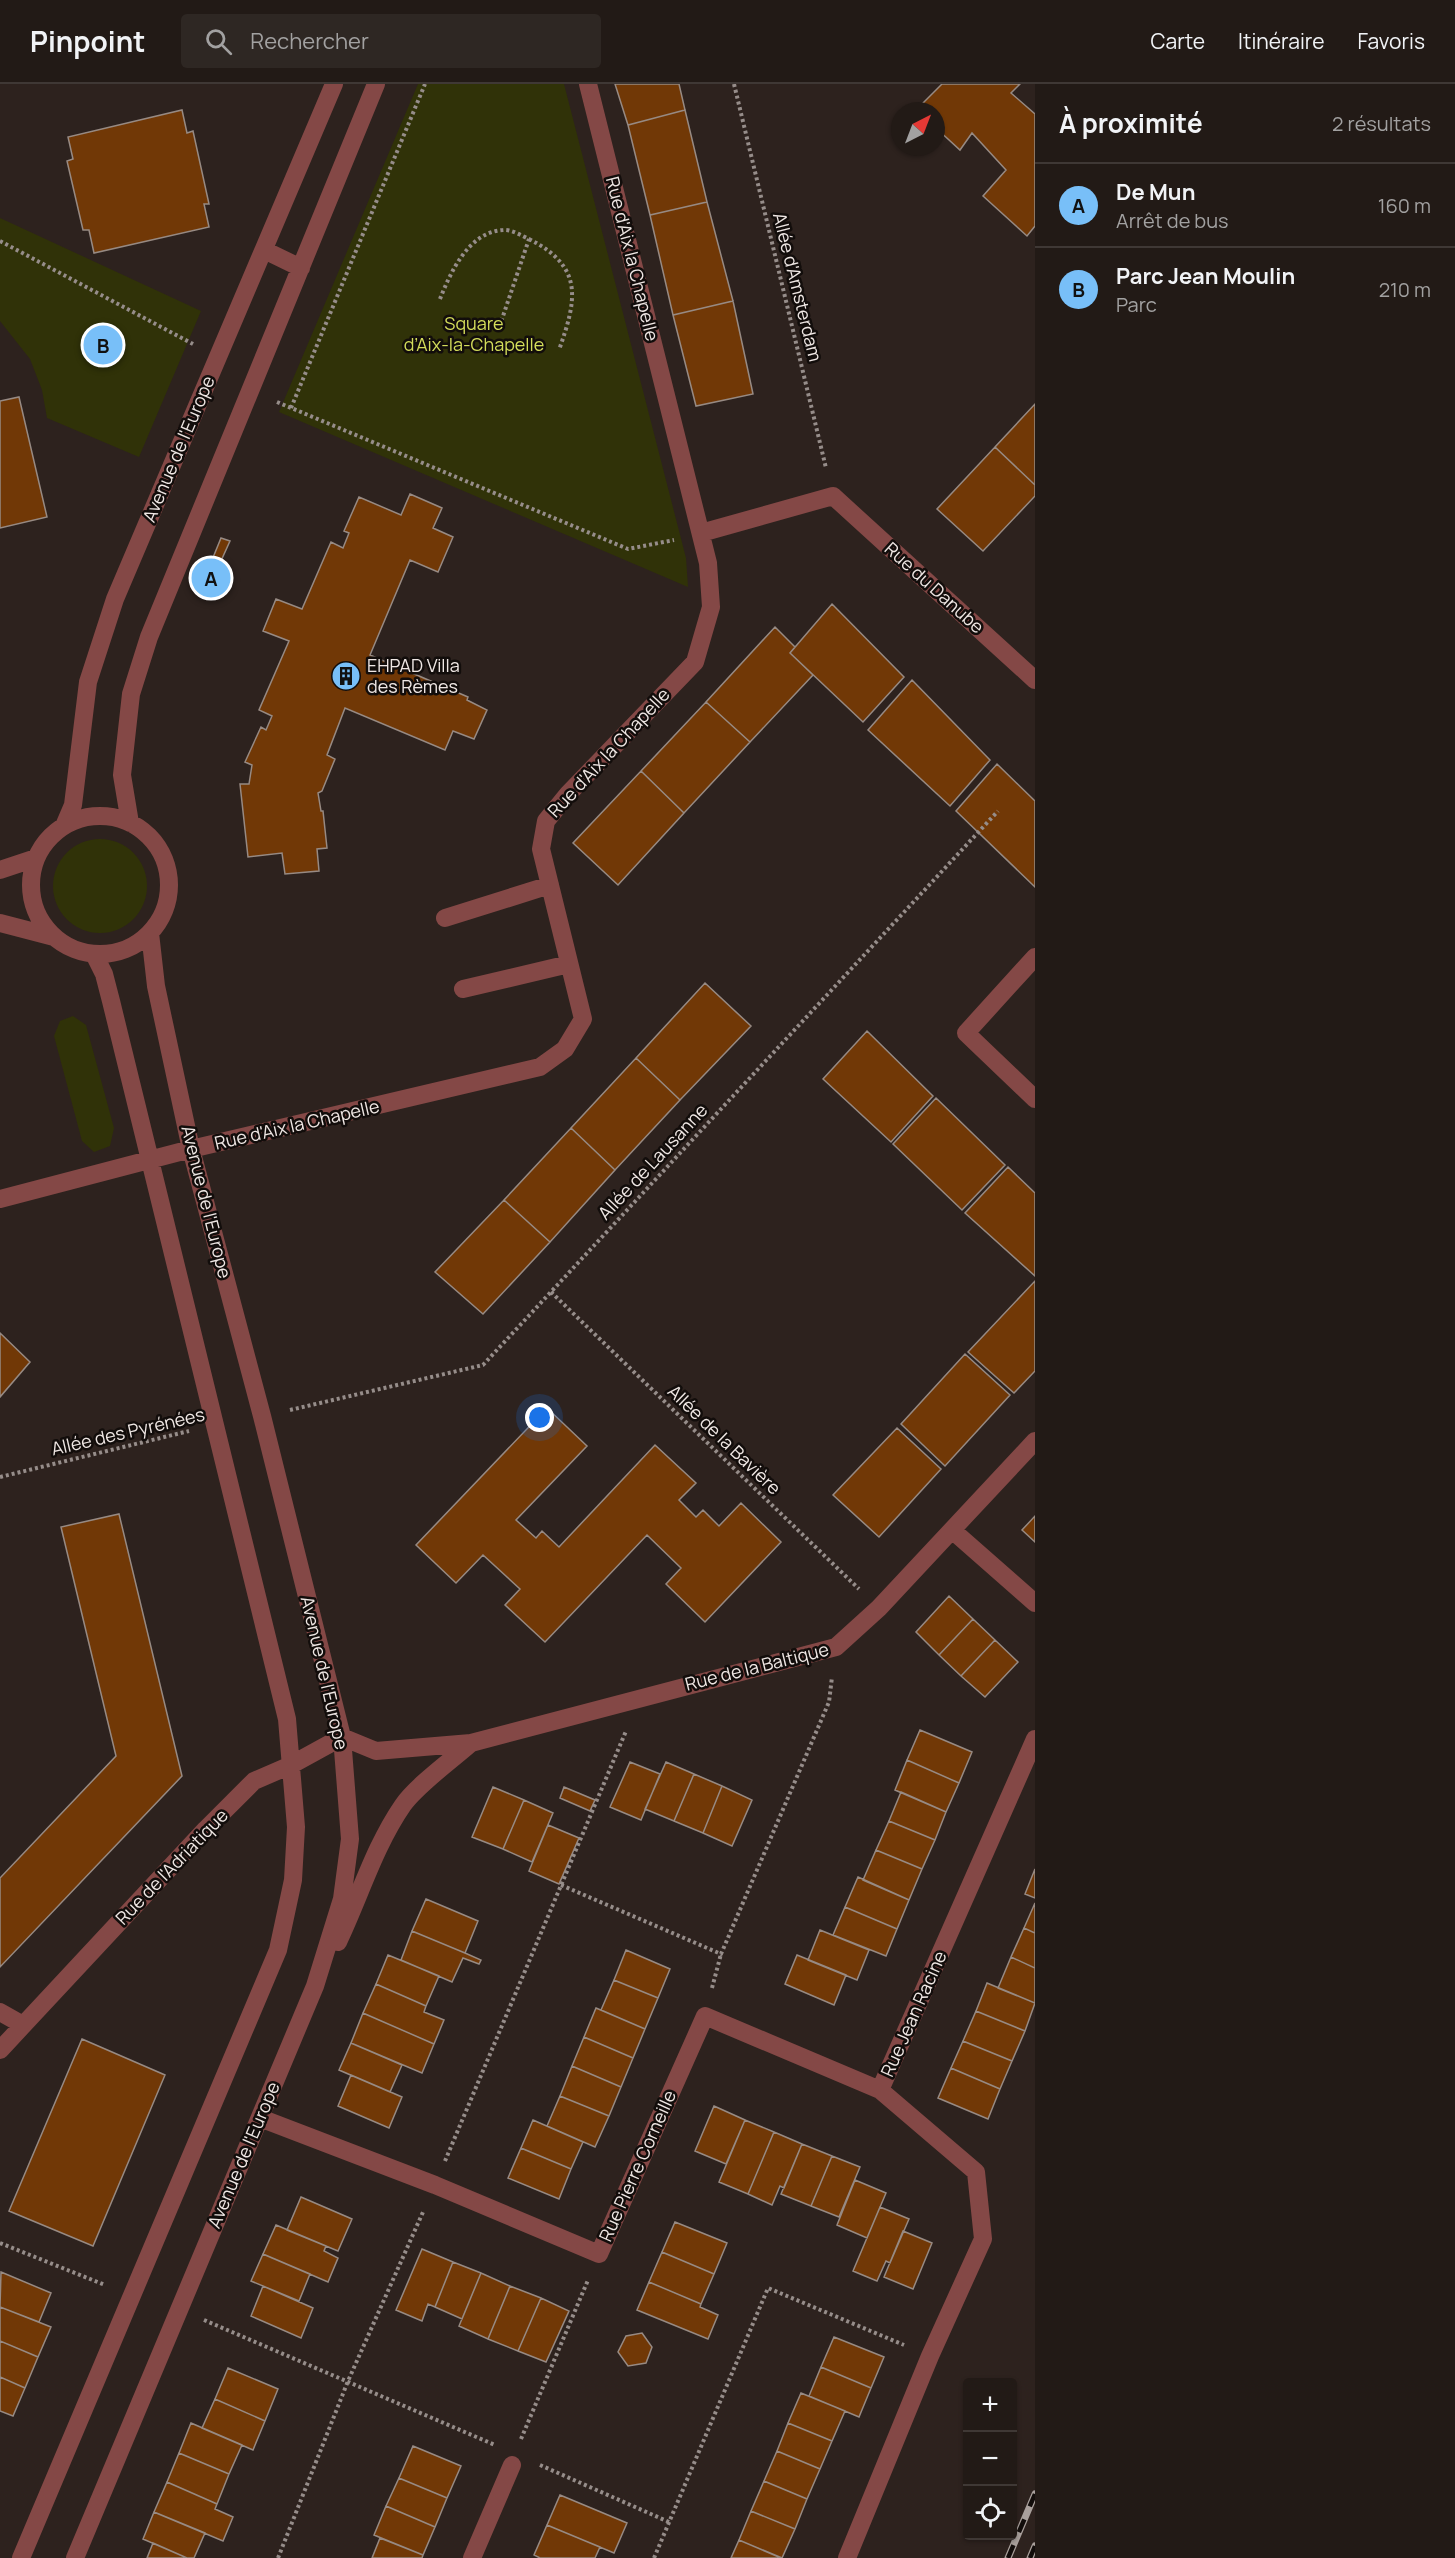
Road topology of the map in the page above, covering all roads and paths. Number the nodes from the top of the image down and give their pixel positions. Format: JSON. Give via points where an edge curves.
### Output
{"nodes":[{"id":1,"x":334,"y":84,"type":"edge"},
{"id":2,"x":376,"y":84,"type":"edge"},
{"id":3,"x":425,"y":84,"type":"edge"},
{"id":4,"x":588,"y":84,"type":"edge"},
{"id":5,"x":734,"y":84,"type":"edge"},
{"id":6,"x":529,"y":239,"type":"junction"},
{"id":7,"x":0,"y":242,"type":"edge"},
{"id":8,"x":264,"y":250,"type":"junction"},
{"id":9,"x":301,"y":268,"type":"junction"},
{"id":10,"x":440,"y":299,"type":"dead end"},
{"id":11,"x":500,"y":325,"type":"dead end"},
{"id":12,"x":559,"y":350,"type":"dead end"},
{"id":13,"x":219,"y":357,"type":"junction"},
{"id":14,"x":250,"y":390,"type":"junction"},
{"id":15,"x":291,"y":408,"type":"junction"},
{"id":16,"x":833,"y":496,"type":"junction"},
{"id":17,"x":701,"y":533,"type":"junction"},
{"id":18,"x":1035,"y":680,"type":"edge"},
{"id":19,"x":998,"y":811,"type":"dead end"},
{"id":20,"x":130,"y":823,"type":"junction"},
{"id":21,"x":64,"y":826,"type":"junction"},
{"id":22,"x":36,"y":858,"type":"junction"},
{"id":23,"x":0,"y":870,"type":"edge"},
{"id":24,"x":550,"y":885,"type":"junction"},
{"id":25,"x":446,"y":918,"type":"dead end"},
{"id":26,"x":0,"y":923,"type":"edge"},
{"id":27,"x":150,"y":933,"type":"junction"},
{"id":28,"x":54,"y":937,"type":"junction"},
{"id":29,"x":94,"y":954,"type":"junction"},
{"id":30,"x":1035,"y":957,"type":"edge"},
{"id":31,"x":569,"y":964,"type":"junction"},
{"id":32,"x":463,"y":989,"type":"dead end"},
{"id":33,"x":1035,"y":1099,"type":"edge"},
{"id":34,"x":191,"y":1149,"type":"junction"},
{"id":35,"x":149,"y":1160,"type":"junction"},
{"id":36,"x":0,"y":1199,"type":"edge"},
{"id":37,"x":550,"y":1292,"type":"junction"},
{"id":38,"x":262,"y":1416,"type":"junction"},
{"id":39,"x":216,"y":1425,"type":"junction"},
{"id":40,"x":1035,"y":1441,"type":"edge"},
{"id":41,"x":0,"y":1477,"type":"edge"},
{"id":42,"x":952,"y":1530,"type":"junction"},
{"id":43,"x":1035,"y":1603,"type":"edge"},
{"id":44,"x":879,"y":1608,"type":"junction"},
{"id":45,"x":836,"y":1647,"type":"junction"},
{"id":46,"x":640,"y":1697,"type":"junction"},
{"id":47,"x":342,"y":1737,"type":"junction"},
{"id":48,"x":1035,"y":1739,"type":"edge"},
{"id":49,"x":471,"y":1743,"type":"junction"},
{"id":50,"x":291,"y":1765,"type":"junction"},
{"id":51,"x":561,"y":1885,"type":"junction"},
{"id":52,"x":721,"y":1954,"type":"junction"},
{"id":53,"x":315,"y":1986,"type":"junction"},
{"id":54,"x":0,"y":2012,"type":"edge"},
{"id":55,"x":705,"y":2016,"type":"junction"},
{"id":56,"x":23,"y":2025,"type":"junction"},
{"id":57,"x":0,"y":2050,"type":"edge"},
{"id":58,"x":880,"y":2090,"type":"junction"},
{"id":59,"x":260,"y":2118,"type":"junction"},
{"id":60,"x":435,"y":2185,"type":"junction"},
{"id":61,"x":0,"y":2243,"type":"edge"},
{"id":62,"x":598,"y":2254,"type":"junction"},
{"id":63,"x":131,"y":2296,"type":"junction"},
{"id":64,"x":179,"y":2309,"type":"junction"},
{"id":65,"x":930,"y":2356,"type":"junction"},
{"id":66,"x":348,"y":2381,"type":"junction"},
{"id":67,"x":513,"y":2459,"type":"junction"},
{"id":68,"x":669,"y":2522,"type":"junction"},
{"id":69,"x":21,"y":2558,"type":"edge"},
{"id":70,"x":75,"y":2558,"type":"edge"},
{"id":71,"x":278,"y":2558,"type":"edge"},
{"id":72,"x":472,"y":2558,"type":"edge"},
{"id":73,"x":654,"y":2558,"type":"edge"},
{"id":74,"x":847,"y":2558,"type":"edge"}],
"edges":[{"from":1,"to":8,"type":"street","name":"Avenue de l'Europe"},
{"from":2,"to":9,"type":"street"},
{"from":3,"to":15,"type":"path"},
{"from":4,"to":17,"type":"street","name":"Rue d'Aix la Chapelle"},
{"from":5,"to":16,"type":"path","name":"Allée d'Amsterdam"},
{"from":6,"to":10,"type":"path","via":[[504,229],[480,236],[450,276]]},
{"from":6,"to":11,"type":"path"},
{"from":6,"to":12,"type":"path","via":[[551,250],[573,287],[572,314]]},
{"from":7,"to":13,"type":"path"},
{"from":8,"to":9,"type":"street"},
{"from":8,"to":13,"type":"street","name":"Avenue de l'Europe"},
{"from":9,"to":14,"type":"street"},
{"from":13,"to":21,"type":"street","name":"Avenue de l'Europe","via":[[115,599],[88,682],[73,805]]},
{"from":14,"to":15,"type":"path"},
{"from":14,"to":20,"type":"street","via":[[149,637],[131,694],[122,776]]},
{"from":15,"to":17,"type":"path","via":[[628,549]]},
{"from":16,"to":17,"type":"street"},
{"from":16,"to":18,"type":"street","name":"Rue du Danube"},
{"from":17,"to":24,"type":"street","name":"Rue d'Aix la Chapelle","via":[[711,607],[695,662],[546,821],[541,849]]},
{"from":19,"to":37,"type":"path","name":"Allée de Lausanne"},
{"from":20,"to":21,"type":"street","via":[[104,816]]},
{"from":20,"to":27,"type":"street","via":[[151,839],[167,873],[164,911]]},
{"from":21,"to":22,"type":"street","via":[[45,843]]},
{"from":22,"to":23,"type":"street"},
{"from":22,"to":28,"type":"street","via":[[32,900],[40,920]]},
{"from":24,"to":25,"type":"street"},
{"from":24,"to":31,"type":"street","name":"Rue d'Aix la Chapelle"},
{"from":26,"to":28,"type":"street"},
{"from":27,"to":29,"type":"street","via":[[124,950]]},
{"from":27,"to":34,"type":"street","name":"Avenue de l'Europe","via":[[156,986]]},
{"from":28,"to":29,"type":"street","via":[[79,952]]},
{"from":29,"to":35,"type":"street","via":[[104,974]]},
{"from":30,"to":33,"type":"street","via":[[966,1033]]},
{"from":31,"to":32,"type":"street"},
{"from":31,"to":34,"type":"street","name":"Rue d'Aix la Chapelle","via":[[583,1019],[565,1049],[540,1067]]},
{"from":34,"to":35,"type":"street","name":"Rue d'Aix la Chapelle"},
{"from":34,"to":38,"type":"street","name":"Avenue de l'Europe"},
{"from":35,"to":36,"type":"street","name":"Rue d'Aix la Chapelle"},
{"from":35,"to":39,"type":"street"},
{"from":37,"to":38,"type":"path","name":"Allée de Lausanne","via":[[483,1365]]},
{"from":37,"to":44,"type":"path","name":"Allée de la Bavière"},
{"from":38,"to":47,"type":"street","name":"Avenue de l'Europe"},
{"from":39,"to":41,"type":"path","name":"Allée des Pyrénées"},
{"from":39,"to":50,"type":"street","via":[[287,1719]]},
{"from":40,"to":42,"type":"street","name":"Rue de la Baltique"},
{"from":42,"to":43,"type":"street"},
{"from":42,"to":44,"type":"street","name":"Rue de la Baltique"},
{"from":44,"to":45,"type":"street","name":"Rue de la Baltique"},
{"from":45,"to":46,"type":"street","name":"Rue de la Baltique"},
{"from":45,"to":52,"type":"path","via":[[828,1702]]},
{"from":46,"to":49,"type":"street","name":"Rue de la Baltique"},
{"from":46,"to":51,"type":"path"},
{"from":47,"to":49,"type":"street","name":"Rue de la Baltique","via":[[376,1751]]},
{"from":47,"to":50,"type":"street","name":"Rue de l'Adriatique"},
{"from":47,"to":53,"type":"street","name":"Avenue de l'Europe","via":[[350,1839],[342,1899]]},
{"from":48,"to":58,"type":"street","name":"Rue Jean Racine"},
{"from":49,"to":53,"type":"street","name":"Rue de la Baltique","via":[[405,1802],[380,1842],[354,1909]]},
{"from":50,"to":56,"type":"street","name":"Rue de l'Adriatique","via":[[254,1782]]},
{"from":50,"to":63,"type":"street","via":[[296,1827],[293,1880],[278,1950]]},
{"from":51,"to":52,"type":"path"},
{"from":51,"to":60,"type":"path"},
{"from":52,"to":55,"type":"path"},
{"from":53,"to":59,"type":"street","name":"Avenue de l'Europe"},
{"from":54,"to":56,"type":"street"},
{"from":55,"to":58,"type":"street"},
{"from":55,"to":62,"type":"street","name":"Rue Pierre Corneille"},
{"from":56,"to":57,"type":"street","name":"Rue de l'Adriatique"},
{"from":58,"to":65,"type":"street","name":"Rue Jean Racine","via":[[976,2172],[983,2239]]},
{"from":59,"to":60,"type":"street","name":"Rue Pierre Corneille"},
{"from":59,"to":64,"type":"street","name":"Avenue de l'Europe"},
{"from":60,"to":62,"type":"street","name":"Rue Pierre Corneille"},
{"from":60,"to":66,"type":"path"},
{"from":61,"to":63,"type":"path"},
{"from":62,"to":67,"type":"path"},
{"from":63,"to":69,"type":"street"},
{"from":64,"to":66,"type":"path"},
{"from":64,"to":70,"type":"street","name":"Avenue de l'Europe"},
{"from":65,"to":68,"type":"path","via":[[768,2288]]},
{"from":65,"to":74,"type":"street","name":"Rue Jean Racine"},
{"from":66,"to":67,"type":"path"},
{"from":66,"to":71,"type":"path"},
{"from":67,"to":68,"type":"path"},
{"from":67,"to":72,"type":"street"},
{"from":68,"to":73,"type":"path"}]}
